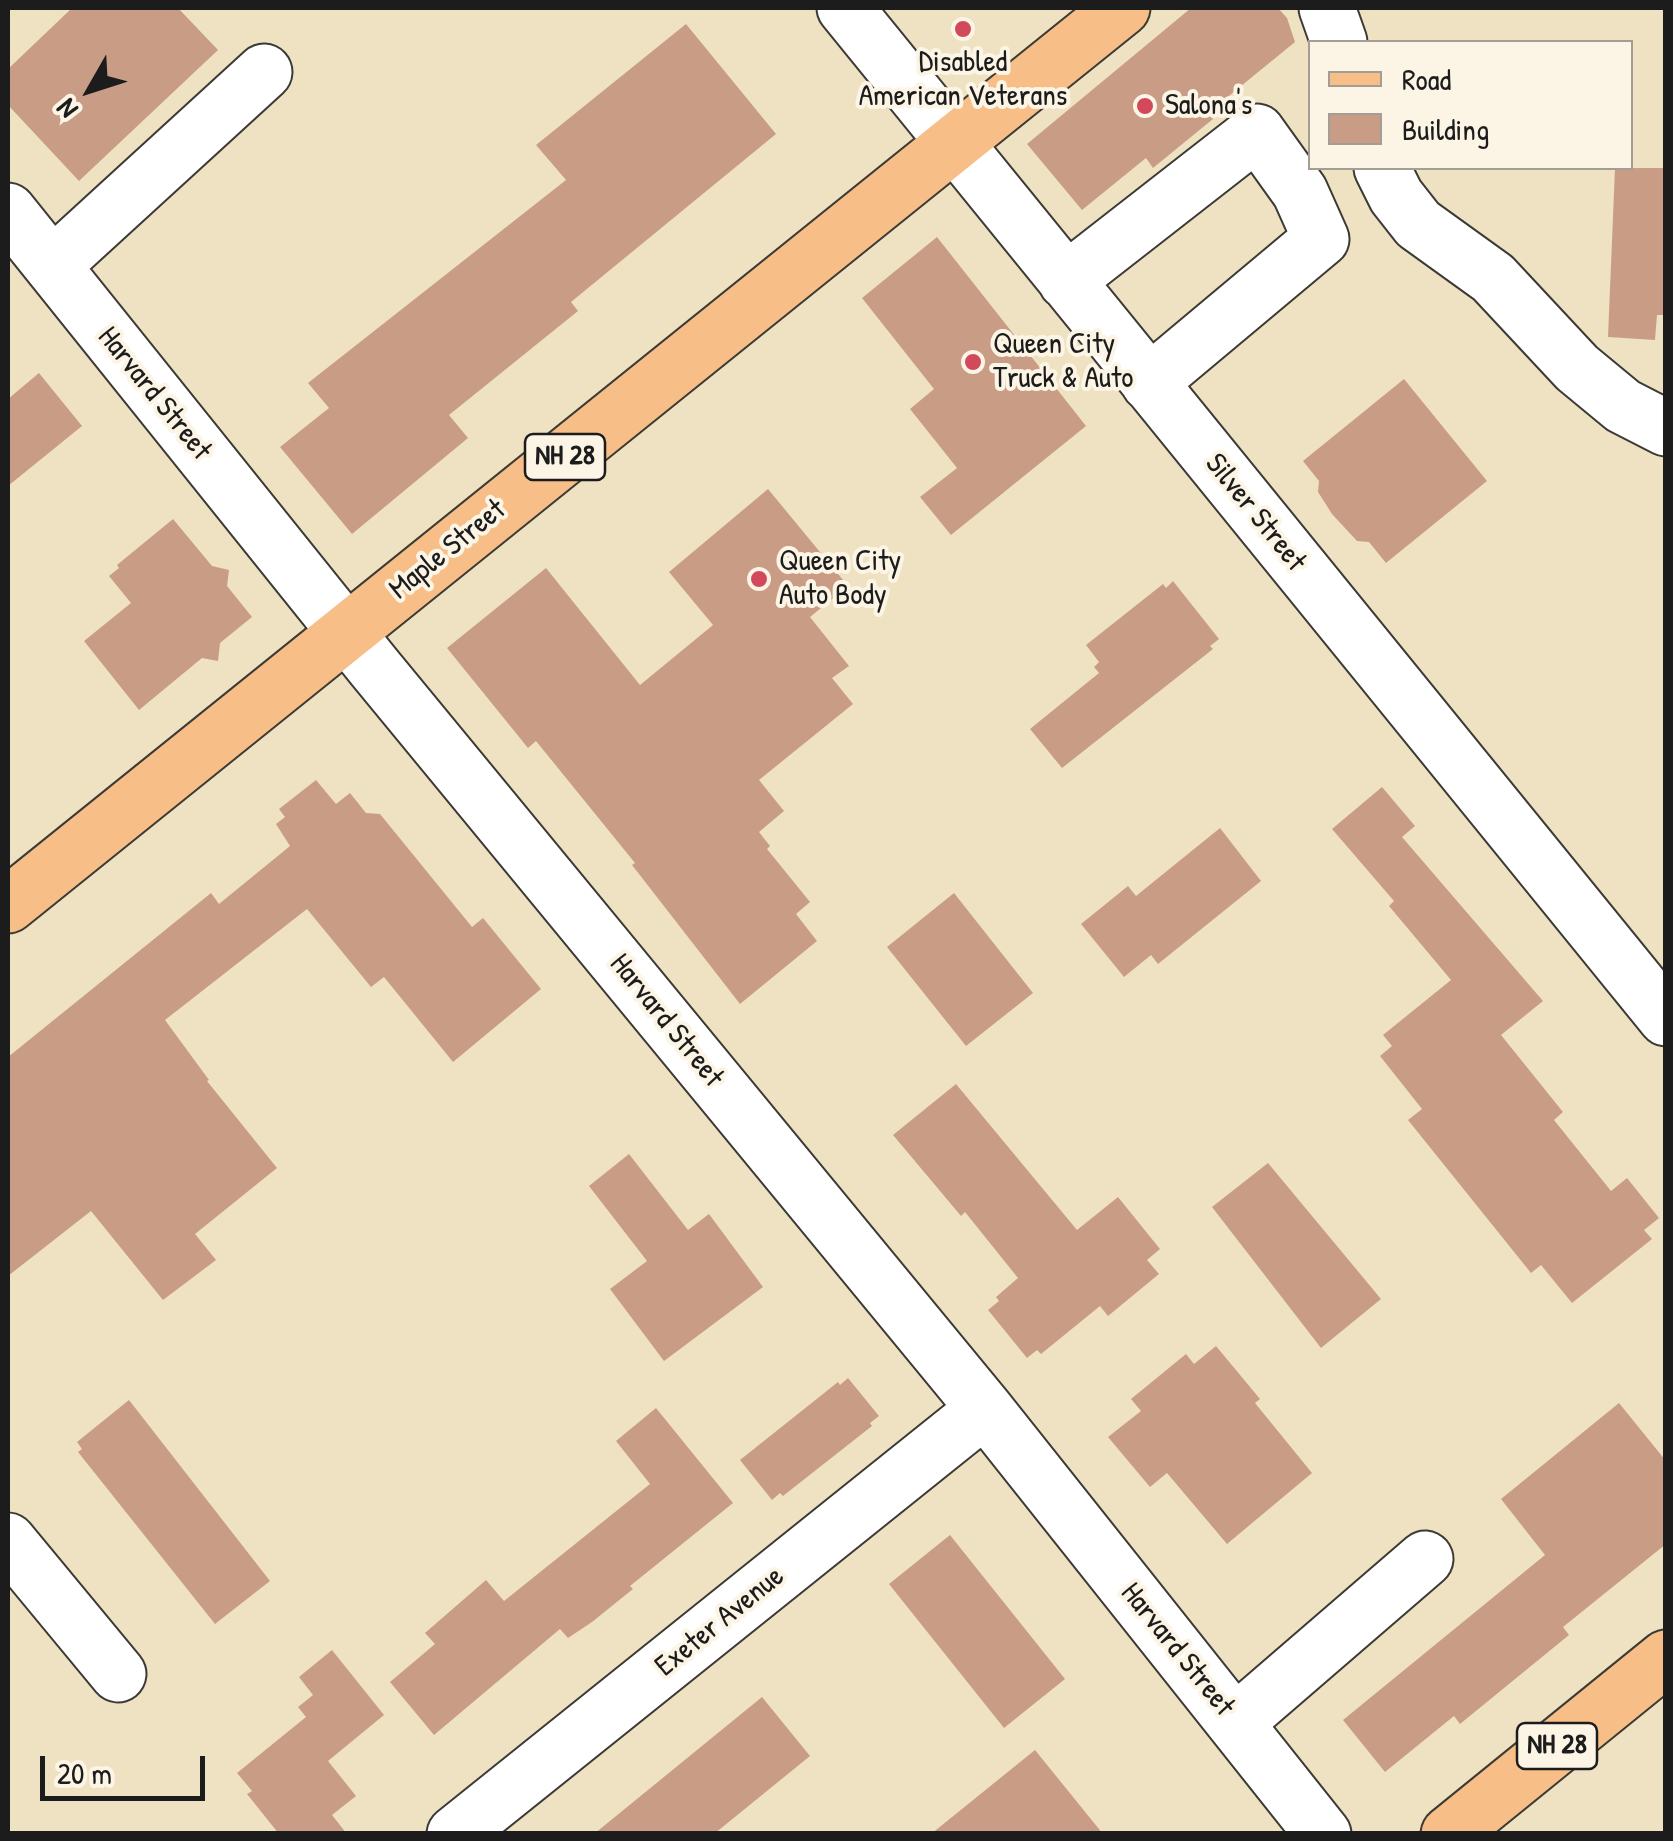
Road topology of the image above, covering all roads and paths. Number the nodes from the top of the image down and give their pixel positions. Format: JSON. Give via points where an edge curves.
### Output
{"nodes":[{"id":1,"x":845,"y":8,"type":"edge"},
{"id":2,"x":1122,"y":8,"type":"edge"},
{"id":3,"x":1327,"y":8,"type":"edge"},
{"id":4,"x":1338,"y":40,"type":"edge"},
{"id":5,"x":264,"y":72,"type":"dead end"},
{"id":6,"x":956,"y":144,"type":"junction"},
{"id":7,"x":1383,"y":170,"type":"edge"},
{"id":8,"x":8,"y":211,"type":"edge"},
{"id":9,"x":52,"y":266,"type":"junction"},
{"id":10,"x":1066,"y":281,"type":"junction"},
{"id":11,"x":1149,"y":384,"type":"junction"},
{"id":12,"x":1666,"y":428,"type":"edge"},
{"id":13,"x":346,"y":631,"type":"junction"},
{"id":14,"x":8,"y":906,"type":"edge"},
{"id":15,"x":1666,"y":1018,"type":"edge"},
{"id":16,"x":985,"y":1410,"type":"junction"},
{"id":17,"x":8,"y":1540,"type":"edge"},
{"id":18,"x":1425,"y":1559,"type":"dead end"},
{"id":19,"x":1666,"y":1658,"type":"edge"},
{"id":20,"x":118,"y":1674,"type":"dead end"},
{"id":21,"x":1236,"y":1723,"type":"junction"},
{"id":22,"x":456,"y":1834,"type":"edge"},
{"id":23,"x":1323,"y":1834,"type":"edge"},
{"id":24,"x":1448,"y":1834,"type":"edge"}],
"edges":[{"from":1,"to":6,"type":"street","name":"Silver Street"},
{"from":2,"to":6,"type":"main road","name":"Maple Street","number":"NH 28"},
{"from":3,"to":4,"type":"street"},
{"from":5,"to":9,"type":"street"},
{"from":6,"to":10,"type":"street","name":"Silver Street"},
{"from":6,"to":13,"type":"main road","name":"Maple Street","number":"NH 28"},
{"from":7,"to":12,"type":"street","via":[[1418,224],[1492,278],[1623,406]]},
{"from":8,"to":9,"type":"street","name":"Harvard Street"},
{"from":9,"to":13,"type":"street","name":"Harvard Street"},
{"from":10,"to":11,"type":"street","name":"Silver Street"},
{"from":10,"to":11,"type":"street","via":[[1256,132],[1300,192],[1321,239]]},
{"from":11,"to":15,"type":"street","name":"Silver Street"},
{"from":13,"to":14,"type":"main road","name":"Maple Street","number":"NH 28"},
{"from":13,"to":16,"type":"street","name":"Harvard Street"},
{"from":16,"to":21,"type":"street","name":"Harvard Street"},
{"from":16,"to":22,"type":"street","name":"Exeter Avenue"},
{"from":17,"to":20,"type":"street"},
{"from":18,"to":21,"type":"street"},
{"from":19,"to":24,"type":"main road","number":"NH 28"},
{"from":21,"to":23,"type":"street","name":"Harvard Street"}]}
